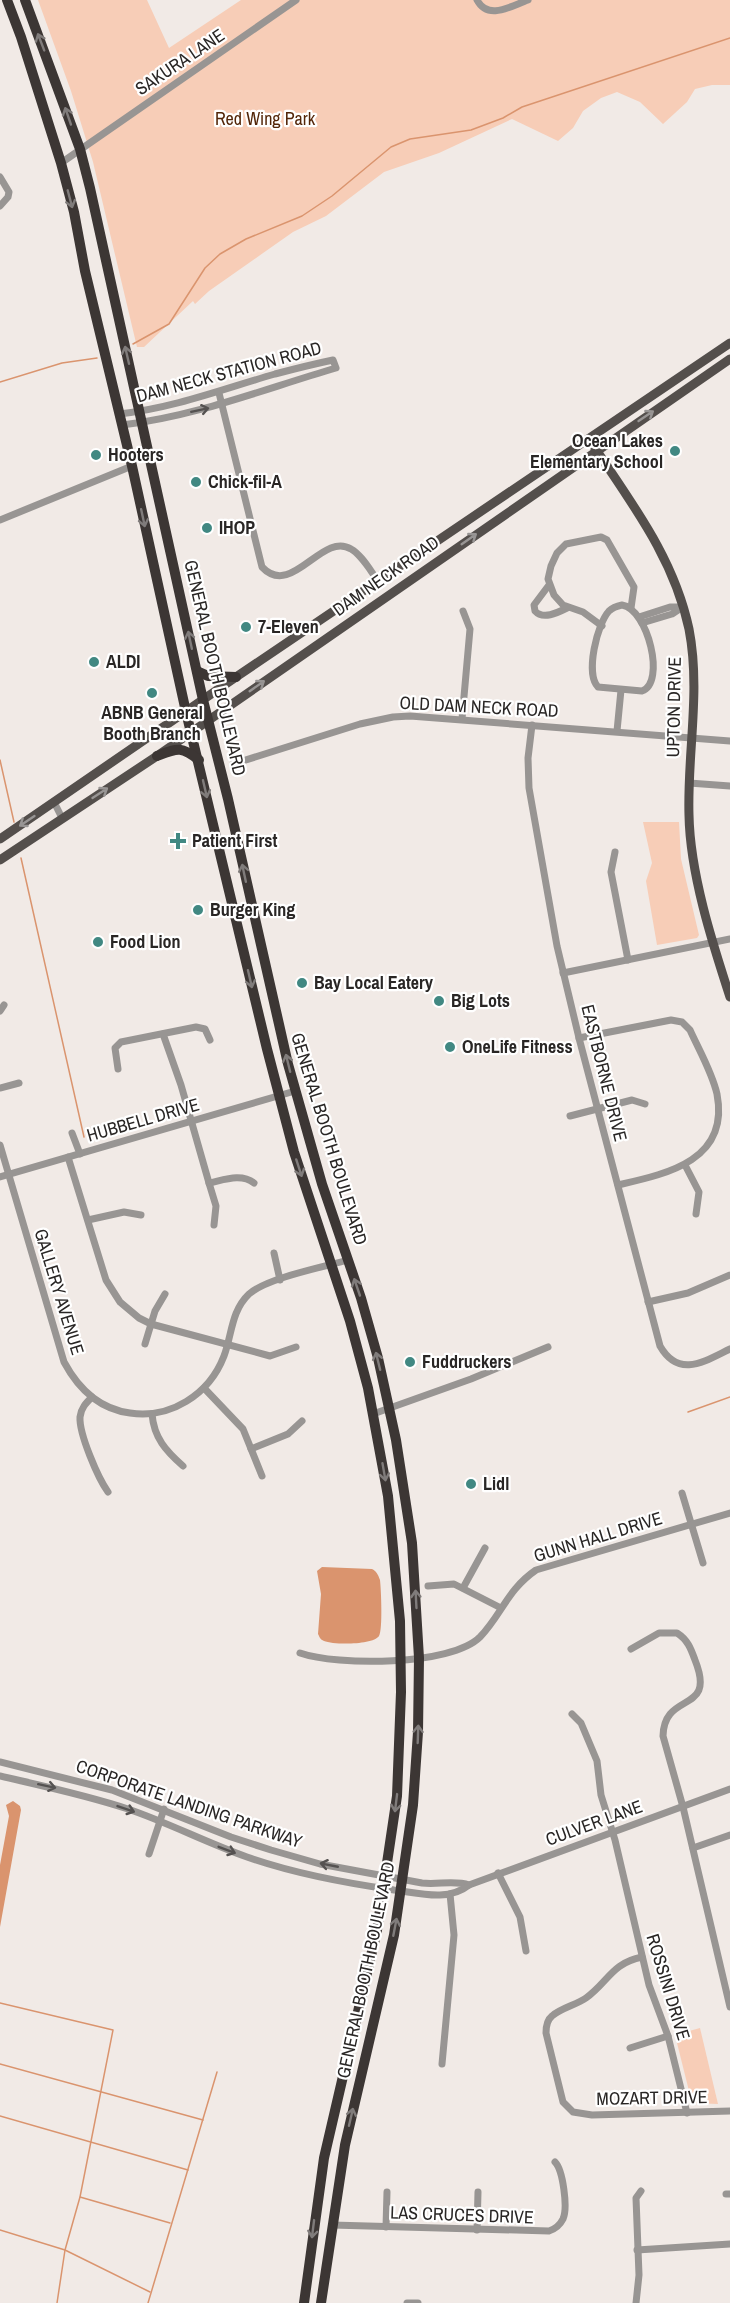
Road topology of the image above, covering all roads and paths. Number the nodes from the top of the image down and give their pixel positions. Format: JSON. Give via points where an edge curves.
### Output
{"nodes":[{"id":1,"x":2,"y":0,"type":"edge"},
{"id":2,"x":7,"y":0,"type":"edge"},
{"id":3,"x":25,"y":0,"type":"edge"},
{"id":4,"x":296,"y":0,"type":"edge"},
{"id":5,"x":477,"y":0,"type":"edge"},
{"id":6,"x":528,"y":0,"type":"edge"},
{"id":7,"x":20,"y":33,"type":"junction"},
{"id":8,"x":80,"y":149,"type":"junction"},
{"id":9,"x":61,"y":163,"type":"junction"},
{"id":10,"x":0,"y":177,"type":"edge"},
{"id":11,"x":0,"y":206,"type":"edge"},
{"id":12,"x":730,"y":343,"type":"edge"},
{"id":13,"x":730,"y":359,"type":"edge"},
{"id":14,"x":219,"y":393,"type":"junction"},
{"id":15,"x":222,"y":405,"type":"junction"},
{"id":16,"x":142,"y":417,"type":"junction"},
{"id":17,"x":121,"y":420,"type":"junction"},
{"id":18,"x":589,"y":438,"type":"junction"},
{"id":19,"x":596,"y":450,"type":"junction"},
{"id":20,"x":132,"y":466,"type":"junction"},
{"id":21,"x":0,"y":520,"type":"edge"},
{"id":22,"x":379,"y":582,"type":"junction"},
{"id":23,"x":549,"y":585,"type":"junction"},
{"id":24,"x":389,"y":594,"type":"junction"},
{"id":25,"x":683,"y":607,"type":"junction"},
{"id":26,"x":567,"y":608,"type":"junction"},
{"id":27,"x":632,"y":608,"type":"junction"},
{"id":28,"x":463,"y":611,"type":"dead end"},
{"id":29,"x":640,"y":620,"type":"junction"},
{"id":30,"x":602,"y":626,"type":"junction"},
{"id":31,"x":197,"y":671,"type":"junction"},
{"id":32,"x":236,"y":676,"type":"junction"},
{"id":33,"x":621,"y":690,"type":"junction"},
{"id":34,"x":203,"y":700,"type":"junction"},
{"id":35,"x":186,"y":712,"type":"junction"},
{"id":36,"x":462,"y":719,"type":"junction"},
{"id":37,"x":209,"y":720,"type":"junction"},
{"id":38,"x":532,"y":725,"type":"junction"},
{"id":39,"x":617,"y":731,"type":"junction"},
{"id":40,"x":191,"y":732,"type":"junction"},
{"id":41,"x":692,"y":737,"type":"junction"},
{"id":42,"x":730,"y":741,"type":"edge"},
{"id":43,"x":158,"y":756,"type":"junction"},
{"id":44,"x":199,"y":760,"type":"junction"},
{"id":45,"x":233,"y":764,"type":"dead end"},
{"id":46,"x":689,"y":783,"type":"junction"},
{"id":47,"x":730,"y":786,"type":"edge"},
{"id":48,"x":54,"y":802,"type":"junction"},
{"id":49,"x":62,"y":818,"type":"junction"},
{"id":50,"x":0,"y":839,"type":"edge"},
{"id":51,"x":615,"y":852,"type":"dead end"},
{"id":52,"x":0,"y":860,"type":"edge"},
{"id":53,"x":730,"y":939,"type":"edge"},
{"id":54,"x":714,"y":943,"type":"junction"},
{"id":55,"x":628,"y":960,"type":"junction"},
{"id":56,"x":563,"y":973,"type":"junction"},
{"id":57,"x":730,"y":997,"type":"edge"},
{"id":58,"x":163,"y":1034,"type":"junction"},
{"id":59,"x":579,"y":1038,"type":"junction"},
{"id":60,"x":210,"y":1040,"type":"dead end"},
{"id":61,"x":118,"y":1069,"type":"dead end"},
{"id":62,"x":19,"y":1083,"type":"dead end"},
{"id":63,"x":0,"y":1088,"type":"edge"},
{"id":64,"x":295,"y":1091,"type":"junction"},
{"id":65,"x":278,"y":1096,"type":"junction"},
{"id":66,"x":645,"y":1104,"type":"dead end"},
{"id":67,"x":597,"y":1108,"type":"junction"},
{"id":68,"x":570,"y":1116,"type":"dead end"},
{"id":69,"x":192,"y":1122,"type":"junction"},
{"id":70,"x":72,"y":1133,"type":"dead end"},
{"id":71,"x":0,"y":1145,"type":"edge"},
{"id":72,"x":80,"y":1154,"type":"junction"},
{"id":73,"x":68,"y":1157,"type":"junction"},
{"id":74,"x":685,"y":1165,"type":"junction"},
{"id":75,"x":8,"y":1174,"type":"junction"},
{"id":76,"x":0,"y":1177,"type":"edge"},
{"id":77,"x":209,"y":1183,"type":"junction"},
{"id":78,"x":254,"y":1183,"type":"dead end"},
{"id":79,"x":618,"y":1185,"type":"junction"},
{"id":80,"x":696,"y":1214,"type":"dead end"},
{"id":81,"x":141,"y":1215,"type":"dead end"},
{"id":82,"x":88,"y":1220,"type":"junction"},
{"id":83,"x":214,"y":1225,"type":"dead end"},
{"id":84,"x":274,"y":1253,"type":"dead end"},
{"id":85,"x":348,"y":1260,"type":"junction"},
{"id":86,"x":331,"y":1265,"type":"junction"},
{"id":87,"x":730,"y":1275,"type":"edge"},
{"id":88,"x":280,"y":1280,"type":"junction"},
{"id":89,"x":165,"y":1294,"type":"dead end"},
{"id":90,"x":648,"y":1302,"type":"junction"},
{"id":91,"x":151,"y":1324,"type":"junction"},
{"id":92,"x":145,"y":1344,"type":"dead end"},
{"id":93,"x":227,"y":1344,"type":"junction"},
{"id":94,"x":296,"y":1347,"type":"dead end"},
{"id":95,"x":548,"y":1347,"type":"dead end"},
{"id":96,"x":730,"y":1349,"type":"edge"},
{"id":97,"x":204,"y":1388,"type":"junction"},
{"id":98,"x":92,"y":1397,"type":"junction"},
{"id":99,"x":390,"y":1409,"type":"junction"},
{"id":100,"x":152,"y":1414,"type":"junction"},
{"id":101,"x":373,"y":1414,"type":"junction"},
{"id":102,"x":302,"y":1421,"type":"dead end"},
{"id":103,"x":251,"y":1449,"type":"junction"},
{"id":104,"x":183,"y":1466,"type":"dead end"},
{"id":105,"x":262,"y":1476,"type":"dead end"},
{"id":106,"x":108,"y":1492,"type":"dead end"},
{"id":107,"x":682,"y":1493,"type":"dead end"},
{"id":108,"x":730,"y":1513,"type":"edge"},
{"id":109,"x":692,"y":1524,"type":"junction"},
{"id":110,"x":485,"y":1548,"type":"dead end"},
{"id":111,"x":703,"y":1563,"type":"dead end"},
{"id":112,"x":428,"y":1586,"type":"dead end"},
{"id":113,"x":463,"y":1588,"type":"junction"},
{"id":114,"x":501,"y":1608,"type":"junction"},
{"id":115,"x":631,"y":1649,"type":"dead end"},
{"id":116,"x":300,"y":1653,"type":"dead end"},
{"id":117,"x":419,"y":1658,"type":"junction"},
{"id":118,"x":400,"y":1660,"type":"junction"},
{"id":119,"x":572,"y":1714,"type":"dead end"},
{"id":120,"x":0,"y":1762,"type":"edge"},
{"id":121,"x":0,"y":1768,"type":"edge"},
{"id":122,"x":0,"y":1776,"type":"edge"},
{"id":123,"x":730,"y":1789,"type":"edge"},
{"id":124,"x":683,"y":1807,"type":"junction"},
{"id":125,"x":164,"y":1809,"type":"junction"},
{"id":126,"x":160,"y":1821,"type":"junction"},
{"id":127,"x":613,"y":1833,"type":"junction"},
{"id":128,"x":730,"y":1835,"type":"edge"},
{"id":129,"x":693,"y":1848,"type":"junction"},
{"id":130,"x":149,"y":1854,"type":"dead end"},
{"id":131,"x":498,"y":1874,"type":"junction"},
{"id":132,"x":386,"y":1876,"type":"junction"},
{"id":133,"x":469,"y":1884,"type":"junction"},
{"id":134,"x":403,"y":1885,"type":"junction"},
{"id":135,"x":384,"y":1888,"type":"junction"},
{"id":136,"x":450,"y":1894,"type":"junction"},
{"id":137,"x":526,"y":1951,"type":"dead end"},
{"id":138,"x":642,"y":1957,"type":"junction"},
{"id":139,"x":730,"y":2007,"type":"edge"},
{"id":140,"x":668,"y":2036,"type":"junction"},
{"id":141,"x":630,"y":2048,"type":"dead end"},
{"id":142,"x":442,"y":2064,"type":"dead end"},
{"id":143,"x":730,"y":2111,"type":"edge"},
{"id":144,"x":687,"y":2113,"type":"junction"},
{"id":145,"x":555,"y":2162,"type":"dead end"},
{"id":146,"x":641,"y":2191,"type":"dead end"},
{"id":147,"x":387,"y":2192,"type":"dead end"},
{"id":148,"x":478,"y":2192,"type":"dead end"},
{"id":149,"x":332,"y":2225,"type":"junction"},
{"id":150,"x":386,"y":2227,"type":"junction"},
{"id":151,"x":477,"y":2230,"type":"junction"},
{"id":152,"x":730,"y":2244,"type":"edge"},
{"id":153,"x":637,"y":2250,"type":"junction"},
{"id":154,"x":304,"y":2303,"type":"edge"},
{"id":155,"x":321,"y":2303,"type":"edge"},
{"id":156,"x":407,"y":2303,"type":"edge"},
{"id":157,"x":418,"y":2303,"type":"edge"},
{"id":158,"x":636,"y":2303,"type":"edge"}],
"edges":[{"from":1,"to":7,"type":"highway"},
{"from":2,"to":7,"type":"highway","name":"GENERAL BOOTH BOULEVARD"},
{"from":8,"to":3,"type":"highway","name":"GENERAL BOOTH BOULEVARD","one_way":true},
{"from":4,"to":8,"type":"street","name":"SAKURA LANE"},
{"from":5,"to":6,"type":"street","via":[[482,9],[492,12]]},
{"from":7,"to":9,"type":"highway","name":"GENERAL BOOTH BOULEVARD"},
{"from":8,"to":9,"type":"street","name":"SAKURA LANE"},
{"from":16,"to":8,"type":"highway","name":"GENERAL BOOTH BOULEVARD","one_way":true},
{"from":9,"to":17,"type":"highway","name":"GENERAL BOOTH BOULEVARD","one_way":true},
{"from":10,"to":11,"type":"street","via":[[9,192]]},
{"from":12,"to":18,"type":"main road","name":"DAM NECK ROAD"},
{"from":19,"to":13,"type":"main road","name":"DAM NECK ROAD","one_way":true},
{"from":14,"to":15,"type":"street"},
{"from":14,"to":15,"type":"street","name":"DAM NECK STATION ROAD","via":[[333,360],[336,368]]},
{"from":14,"to":16,"type":"street","name":"DAM NECK STATION ROAD"},
{"from":16,"to":15,"type":"street","name":"DAM NECK STATION ROAD","one_way":true},
{"from":15,"to":22,"type":"street","via":[[262,567],[275,575],[286,575],[332,548],[343,546],[354,550]]},
{"from":16,"to":17,"type":"street","name":"DAM NECK STATION ROAD"},
{"from":31,"to":16,"type":"highway","name":"GENERAL BOOTH BOULEVARD","one_way":true},
{"from":17,"to":20,"type":"highway","name":"GENERAL BOOTH BOULEVARD"},
{"from":18,"to":19,"type":"main road","name":"UPTON DRIVE"},
{"from":18,"to":22,"type":"main road","name":"DAM NECK ROAD"},
{"from":24,"to":19,"type":"main road","name":"DAM NECK ROAD","one_way":true},
{"from":19,"to":25,"type":"main road","name":"UPTON DRIVE","via":[[652,533]]},
{"from":20,"to":21,"type":"street"},
{"from":20,"to":35,"type":"highway","name":"GENERAL BOOTH BOULEVARD","one_way":true},
{"from":22,"to":24,"type":"main road"},
{"from":22,"to":32,"type":"main road","name":"DAM NECK ROAD"},
{"from":23,"to":26,"type":"street"},
{"from":23,"to":26,"type":"street","via":[[534,605],[535,611],[545,616]]},
{"from":23,"to":27,"type":"street","via":[[551,566],[561,548],[572,542],[603,538],[634,587]]},
{"from":37,"to":24,"type":"main road","name":"DAM NECK ROAD","one_way":true},
{"from":25,"to":29,"type":"street","via":[[672,614]]},
{"from":25,"to":41,"type":"main road","name":"UPTON DRIVE","via":[[693,673]]},
{"from":26,"to":30,"type":"street","via":[[583,612]]},
{"from":27,"to":29,"type":"street"},
{"from":27,"to":30,"type":"street","via":[[613,608]]},
{"from":28,"to":36,"type":"street","via":[[470,629]]},
{"from":29,"to":33,"type":"street","via":[[653,658],[651,683],[642,691]]},
{"from":30,"to":33,"type":"street","via":[[594,648],[592,679],[598,687]]},
{"from":31,"to":32,"type":"highway","via":[[208,676]]},
{"from":31,"to":34,"type":"highway","name":"GENERAL BOOTH BOULEVARD"},
{"from":32,"to":34,"type":"main road","name":"DAM NECK ROAD"},
{"from":33,"to":39,"type":"street"},
{"from":34,"to":35,"type":"main road","name":"DAM NECK ROAD"},
{"from":34,"to":37,"type":"highway","name":"GENERAL BOOTH BOULEVARD"},
{"from":35,"to":40,"type":"highway","name":"GENERAL BOOTH BOULEVARD"},
{"from":35,"to":48,"type":"main road","name":"DAM NECK ROAD"},
{"from":36,"to":38,"type":"street","name":"OLD DAM NECK ROAD"},
{"from":36,"to":45,"type":"street","name":"OLD DAM NECK ROAD","via":[[393,717]]},
{"from":37,"to":40,"type":"main road","name":"DAM NECK ROAD"},
{"from":64,"to":37,"type":"highway","name":"GENERAL BOOTH BOULEVARD","one_way":true},
{"from":38,"to":39,"type":"street","name":"OLD DAM NECK ROAD"},
{"from":38,"to":56,"type":"street","name":"EASTBORNE DRIVE","via":[[529,788]]},
{"from":39,"to":41,"type":"street","name":"OLD DAM NECK ROAD"},
{"from":40,"to":43,"type":"main road","name":"DAM NECK ROAD"},
{"from":40,"to":44,"type":"highway","name":"GENERAL BOOTH BOULEVARD"},
{"from":41,"to":42,"type":"street","name":"OLD DAM NECK ROAD"},
{"from":41,"to":46,"type":"main road","name":"UPTON DRIVE"},
{"from":43,"to":44,"type":"highway","via":[[177,748],[187,750]]},
{"from":49,"to":43,"type":"main road","name":"DAM NECK ROAD","one_way":true},
{"from":44,"to":65,"type":"highway","name":"GENERAL BOOTH BOULEVARD","one_way":true},
{"from":46,"to":47,"type":"street"},
{"from":46,"to":54,"type":"main road","name":"UPTON DRIVE","via":[[691,849]]},
{"from":48,"to":49,"type":"street"},
{"from":48,"to":50,"type":"main road","name":"DAM NECK ROAD","one_way":true},
{"from":49,"to":52,"type":"main road","name":"DAM NECK ROAD"},
{"from":51,"to":55,"type":"street","via":[[611,872]]},
{"from":53,"to":54,"type":"street"},
{"from":54,"to":55,"type":"street"},
{"from":54,"to":57,"type":"main road","name":"UPTON DRIVE"},
{"from":55,"to":56,"type":"street"},
{"from":56,"to":59,"type":"street","name":"EASTBORNE DRIVE"},
{"from":58,"to":60,"type":"street","via":[[201,1027]]},
{"from":58,"to":61,"type":"street","via":[[119,1043],[114,1051]]},
{"from":58,"to":69,"type":"street"},
{"from":59,"to":67,"type":"street","name":"EASTBORNE DRIVE"},
{"from":59,"to":74,"type":"street","via":[[671,1020],[687,1025],[714,1084],[718,1112],[710,1141]]},
{"from":62,"to":63,"type":"street"},
{"from":64,"to":65,"type":"street","name":"HUBBELL DRIVE"},
{"from":64,"to":85,"type":"highway","name":"GENERAL BOOTH BOULEVARD"},
{"from":65,"to":69,"type":"street","name":"HUBBELL DRIVE"},
{"from":65,"to":86,"type":"highway","name":"GENERAL BOOTH BOULEVARD","one_way":true},
{"from":66,"to":67,"type":"street","via":[[632,1100]]},
{"from":67,"to":68,"type":"street"},
{"from":67,"to":79,"type":"street","name":"EASTBORNE DRIVE"},
{"from":69,"to":72,"type":"street","name":"HUBBELL DRIVE"},
{"from":69,"to":77,"type":"street"},
{"from":70,"to":72,"type":"street"},
{"from":71,"to":75,"type":"street","name":"GALLERY AVENUE"},
{"from":72,"to":73,"type":"street","name":"HUBBELL DRIVE"},
{"from":73,"to":75,"type":"street","name":"HUBBELL DRIVE"},
{"from":73,"to":82,"type":"street"},
{"from":74,"to":79,"type":"street"},
{"from":74,"to":80,"type":"street","via":[[699,1192]]},
{"from":75,"to":76,"type":"street","name":"HUBBELL DRIVE"},
{"from":75,"to":98,"type":"street","name":"GALLERY AVENUE","via":[[59,1351],[70,1373]]},
{"from":77,"to":78,"type":"street","via":[[240,1177]]},
{"from":77,"to":83,"type":"street","via":[[216,1206]]},
{"from":79,"to":90,"type":"street","name":"EASTBORNE DRIVE"},
{"from":81,"to":82,"type":"street","via":[[124,1212]]},
{"from":82,"to":91,"type":"street","via":[[109,1287],[129,1311]]},
{"from":84,"to":88,"type":"street"},
{"from":85,"to":86,"type":"street","name":"GALLERY AVENUE"},
{"from":99,"to":85,"type":"highway","name":"GENERAL BOOTH BOULEVARD","one_way":true},
{"from":86,"to":88,"type":"street","name":"GALLERY AVENUE"},
{"from":86,"to":101,"type":"highway","name":"GENERAL BOOTH BOULEVARD"},
{"from":87,"to":90,"type":"street","via":[[688,1293]]},
{"from":88,"to":93,"type":"street","name":"GALLERY AVENUE","via":[[254,1291],[241,1303]]},
{"from":89,"to":91,"type":"street"},
{"from":90,"to":96,"type":"street","name":"EASTBORNE DRIVE","via":[[660,1346],[677,1363],[698,1364]]},
{"from":91,"to":92,"type":"street"},
{"from":91,"to":93,"type":"street"},
{"from":93,"to":94,"type":"street","via":[[270,1356]]},
{"from":93,"to":97,"type":"street","name":"GALLERY AVENUE","via":[[218,1369]]},
{"from":95,"to":99,"type":"street"},
{"from":97,"to":100,"type":"street","name":"GALLERY AVENUE","via":[[183,1404]]},
{"from":97,"to":103,"type":"street","via":[[238,1421]]},
{"from":98,"to":100,"type":"street","name":"GALLERY AVENUE","via":[[126,1413]]},
{"from":98,"to":106,"type":"street","via":[[83,1407],[80,1421],[93,1467]]},
{"from":99,"to":101,"type":"street"},
{"from":117,"to":99,"type":"highway","name":"GENERAL BOOTH BOULEVARD","one_way":true,"via":[[412,1543]]},
{"from":100,"to":104,"type":"street","via":[[160,1441]]},
{"from":101,"to":118,"type":"highway","name":"GENERAL BOOTH BOULEVARD","one_way":true,"via":[[397,1569]]},
{"from":102,"to":103,"type":"street","via":[[288,1434]]},
{"from":103,"to":105,"type":"street"},
{"from":107,"to":109,"type":"street"},
{"from":108,"to":109,"type":"street","name":"GUNN HALL DRIVE"},
{"from":109,"to":111,"type":"street"},
{"from":109,"to":114,"type":"street","name":"GUNN HALL DRIVE","via":[[544,1567],[520,1582]]},
{"from":110,"to":113,"type":"street"},
{"from":112,"to":113,"type":"street","via":[[454,1584]]},
{"from":113,"to":114,"type":"street"},
{"from":114,"to":117,"type":"street","name":"GUNN HALL DRIVE","via":[[472,1643],[453,1652]]},
{"from":115,"to":124,"type":"street","via":[[659,1633],[677,1634],[689,1644],[700,1671],[699,1692],[671,1712],[663,1730]]},
{"from":116,"to":118,"type":"street","name":"GUNN HALL DRIVE","via":[[328,1660]]},
{"from":117,"to":118,"type":"street","name":"GUNN HALL DRIVE"},
{"from":134,"to":117,"type":"highway","name":"GENERAL BOOTH BOULEVARD","one_way":true,"via":[[417,1764]]},
{"from":118,"to":132,"type":"highway","name":"GENERAL BOOTH BOULEVARD","one_way":true,"via":[[399,1767]]},
{"from":119,"to":127,"type":"street","name":"ROSSINI DRIVE","via":[[581,1723],[595,1755],[600,1795]]},
{"from":120,"to":121,"type":"street"},
{"from":120,"to":125,"type":"street","name":"CORPORATE LANDING PARKWAY","via":[[112,1790]]},
{"from":122,"to":126,"type":"street","name":"CORPORATE LANDING PARKWAY","one_way":true,"via":[[93,1798]]},
{"from":123,"to":124,"type":"street","name":"CULVER LANE"},
{"from":124,"to":127,"type":"street","name":"CULVER LANE"},
{"from":124,"to":129,"type":"street"},
{"from":125,"to":126,"type":"street"},
{"from":132,"to":125,"type":"street","name":"CORPORATE LANDING PARKWAY","one_way":true,"via":[[270,1851]]},
{"from":126,"to":130,"type":"street"},
{"from":126,"to":135,"type":"street","name":"CORPORATE LANDING PARKWAY","one_way":true,"via":[[268,1864]]},
{"from":127,"to":131,"type":"street","name":"CULVER LANE"},
{"from":127,"to":138,"type":"street","name":"ROSSINI DRIVE"},
{"from":128,"to":129,"type":"street"},
{"from":129,"to":139,"type":"street"},
{"from":131,"to":133,"type":"street","name":"CULVER LANE"},
{"from":131,"to":137,"type":"street","via":[[520,1917]]},
{"from":132,"to":134,"type":"street","name":"CORPORATE LANDING PARKWAY"},
{"from":132,"to":135,"type":"highway","name":"GENERAL BOOTH BOULEVARD"},
{"from":133,"to":134,"type":"street","name":"CULVER LANE"},
{"from":133,"to":136,"type":"street","name":"CULVER LANE"},
{"from":134,"to":135,"type":"street","name":"CORPORATE LANDING PARKWAY"},
{"from":134,"to":136,"type":"street","name":"CULVER LANE","via":[[426,1895]]},
{"from":149,"to":134,"type":"highway","name":"GENERAL BOOTH BOULEVARD","one_way":true,"via":[[347,2136]]},
{"from":135,"to":154,"type":"highway","name":"GENERAL BOOTH BOULEVARD","one_way":true,"via":[[322,2164]]},
{"from":136,"to":142,"type":"street","via":[[454,1935]]},
{"from":138,"to":140,"type":"street","name":"ROSSINI DRIVE"},
{"from":138,"to":144,"type":"street","name":"MOZART DRIVE","via":[[621,1964],[588,1996],[550,2019],[546,2033],[562,2099],[569,2110],[578,2114]]},
{"from":140,"to":141,"type":"street"},
{"from":140,"to":144,"type":"street","name":"ROSSINI DRIVE"},
{"from":143,"to":144,"type":"street","name":"MOZART DRIVE"},
{"from":145,"to":151,"type":"street","name":"LAS CRUCES DRIVE","via":[[561,2171],[564,2208],[558,2226],[543,2232]]},
{"from":146,"to":153,"type":"street","via":[[636,2198]]},
{"from":147,"to":150,"type":"street"},
{"from":148,"to":151,"type":"street"},
{"from":149,"to":150,"type":"street","name":"LAS CRUCES DRIVE"},
{"from":149,"to":155,"type":"highway","name":"GENERAL BOOTH BOULEVARD"},
{"from":150,"to":151,"type":"street","name":"LAS CRUCES DRIVE"},
{"from":152,"to":153,"type":"street"},
{"from":153,"to":158,"type":"street"},
{"from":156,"to":157,"type":"street"}]}
